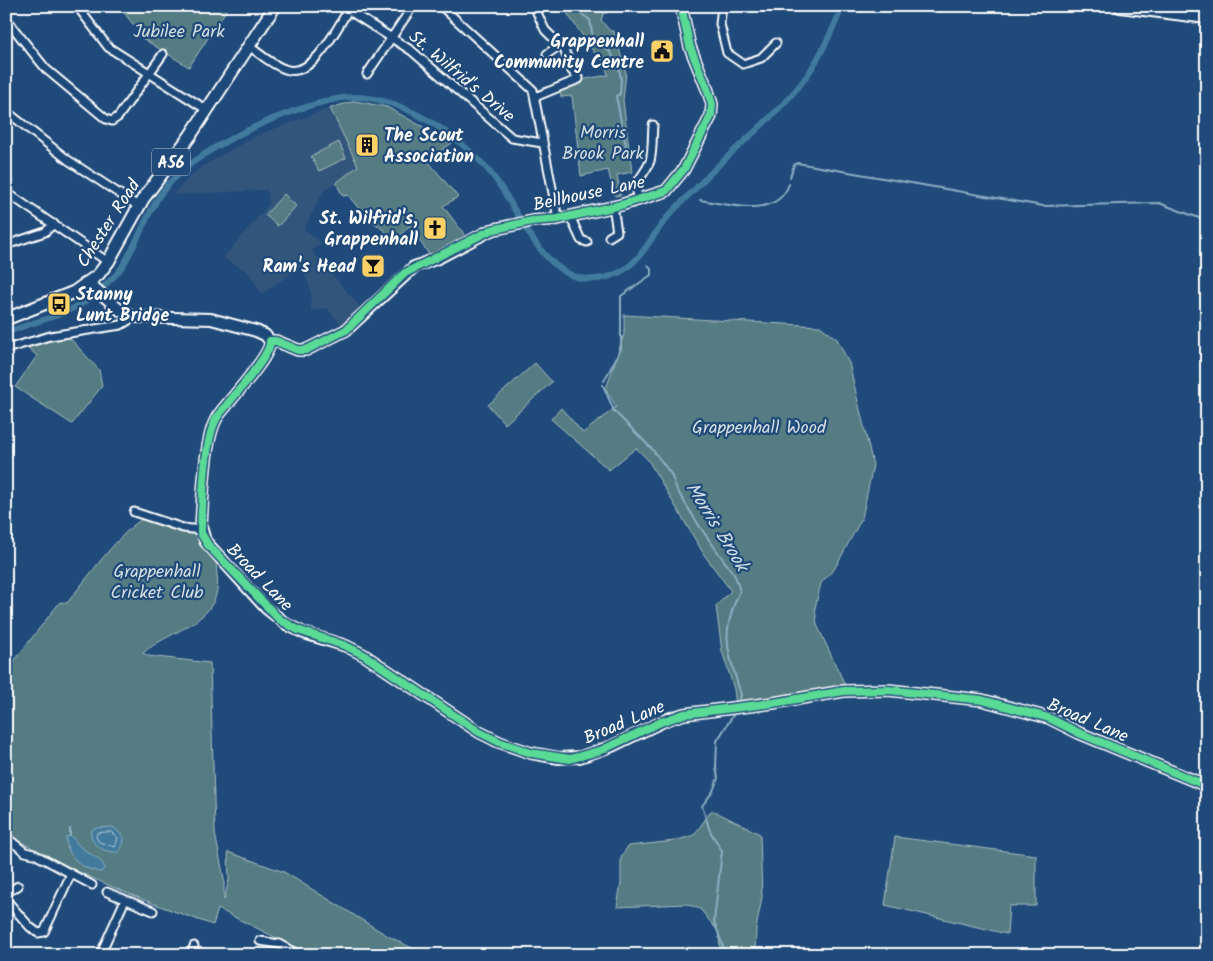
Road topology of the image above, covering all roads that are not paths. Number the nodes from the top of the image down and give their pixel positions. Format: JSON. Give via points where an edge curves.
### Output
{"nodes":[{"id":1,"x":77,"y":6,"type":"edge"},
{"id":2,"x":275,"y":6,"type":"edge"},
{"id":3,"x":413,"y":6,"type":"edge"},
{"id":4,"x":441,"y":6,"type":"edge"},
{"id":5,"x":534,"y":6,"type":"edge"},
{"id":6,"x":681,"y":6,"type":"edge"},
{"id":7,"x":722,"y":6,"type":"edge"},
{"id":8,"x":1120,"y":6,"type":"edge"},
{"id":9,"x":349,"y":8,"type":"edge"},
{"id":10,"x":1207,"y":17,"type":"edge"},
{"id":11,"x":6,"y":19,"type":"edge"},
{"id":12,"x":392,"y":37,"type":"junction"},
{"id":13,"x":776,"y":43,"type":"dead end"},
{"id":14,"x":560,"y":45,"type":"junction"},
{"id":15,"x":249,"y":46,"type":"junction"},
{"id":16,"x":163,"y":54,"type":"dead end"},
{"id":17,"x":547,"y":54,"type":"dead end"},
{"id":18,"x":149,"y":74,"type":"junction"},
{"id":19,"x":367,"y":74,"type":"dead end"},
{"id":20,"x":535,"y":98,"type":"junction"},
{"id":21,"x":208,"y":110,"type":"junction"},
{"id":22,"x":6,"y":111,"type":"edge"},
{"id":23,"x":653,"y":125,"type":"dead end"},
{"id":24,"x":542,"y":143,"type":"junction"},
{"id":25,"x":6,"y":192,"type":"edge"},
{"id":26,"x":638,"y":200,"type":"junction"},
{"id":27,"x":138,"y":206,"type":"junction"},
{"id":28,"x":613,"y":206,"type":"junction"},
{"id":29,"x":570,"y":216,"type":"junction"},
{"id":30,"x":558,"y":219,"type":"junction"},
{"id":31,"x":54,"y":224,"type":"junction"},
{"id":32,"x":609,"y":237,"type":"dead end"},
{"id":33,"x":587,"y":242,"type":"dead end"},
{"id":34,"x":6,"y":245,"type":"edge"},
{"id":35,"x":108,"y":262,"type":"junction"},
{"id":36,"x":96,"y":289,"type":"junction"},
{"id":37,"x":134,"y":318,"type":"junction"},
{"id":38,"x":6,"y":319,"type":"edge"},
{"id":39,"x":270,"y":341,"type":"junction"},
{"id":40,"x":6,"y":349,"type":"edge"},
{"id":41,"x":134,"y":512,"type":"dead end"},
{"id":42,"x":201,"y":530,"type":"junction"},
{"id":43,"x":1207,"y":786,"type":"edge"},
{"id":44,"x":6,"y":837,"type":"edge"},
{"id":45,"x":71,"y":874,"type":"junction"},
{"id":46,"x":92,"y":885,"type":"dead end"},
{"id":47,"x":18,"y":886,"type":"dead end"},
{"id":48,"x":107,"y":892,"type":"dead end"},
{"id":49,"x":6,"y":893,"type":"edge"},
{"id":50,"x":125,"y":900,"type":"junction"},
{"id":51,"x":7,"y":903,"type":"edge"},
{"id":52,"x":153,"y":911,"type":"dead end"},
{"id":53,"x":260,"y":941,"type":"dead end"},
{"id":54,"x":194,"y":946,"type":"dead end"},
{"id":55,"x":297,"y":954,"type":"edge"},
{"id":56,"x":100,"y":955,"type":"edge"},
{"id":57,"x":190,"y":955,"type":"edge"}],
"edges":[{"from":1,"to":18,"type":"street","via":[[108,47]]},
{"from":2,"to":15,"type":"main road","name":"Chester Road","number":"A56"},
{"from":3,"to":12,"type":"street"},
{"from":4,"to":20,"type":"street","via":[[533,90]]},
{"from":5,"to":14,"type":"street","via":[[545,30]]},
{"from":6,"to":26,"type":"street","name":"Bellhouse Lane","via":[[690,48],[712,104],[711,116],[677,180],[666,190]]},
{"from":7,"to":13,"type":"street","via":[[720,24],[727,53],[743,64],[761,58]]},
{"from":8,"to":10,"type":"highway"},
{"from":9,"to":12,"type":"street","name":"St. Wilfrid's Drive"},
{"from":9,"to":15,"type":"street","via":[[316,59],[300,69],[283,69]]},
{"from":11,"to":18,"type":"street","via":[[46,69],[106,119],[112,121],[118,117]]},
{"from":12,"to":19,"type":"street"},
{"from":12,"to":24,"type":"street","name":"St. Wilfrid's Drive","via":[[412,50],[512,138]]},
{"from":14,"to":17,"type":"street"},
{"from":14,"to":20,"type":"street","via":[[579,79]]},
{"from":15,"to":21,"type":"main road","name":"Chester Road","number":"A56"},
{"from":16,"to":18,"type":"street"},
{"from":18,"to":21,"type":"street"},
{"from":20,"to":24,"type":"street"},
{"from":21,"to":27,"type":"main road","name":"Chester Road","number":"A56"},
{"from":22,"to":27,"type":"street","via":[[68,160]]},
{"from":23,"to":26,"type":"street","via":[[650,160],[638,178],[636,188]]},
{"from":24,"to":30,"type":"street"},
{"from":25,"to":31,"type":"street"},
{"from":26,"to":28,"type":"street","name":"Bellhouse Lane"},
{"from":27,"to":35,"type":"main road","name":"Chester Road","number":"A56"},
{"from":28,"to":29,"type":"street","name":"Bellhouse Lane"},
{"from":28,"to":32,"type":"street","via":[[617,232]]},
{"from":29,"to":30,"type":"street","name":"Bellhouse Lane"},
{"from":29,"to":33,"type":"street","via":[[581,240]]},
{"from":30,"to":39,"type":"street","name":"Bellhouse Lane","via":[[480,234],[438,258],[414,267],[346,330],[306,350]]},
{"from":31,"to":34,"type":"street","via":[[45,232]]},
{"from":31,"to":35,"type":"street"},
{"from":35,"to":36,"type":"main road","name":"Chester Road","number":"A56"},
{"from":36,"to":37,"type":"street"},
{"from":36,"to":38,"type":"main road","name":"Chester Road","number":"A56","via":[[68,295]]},
{"from":37,"to":39,"type":"street","name":"Bellhouse Lane","via":[[211,319],[256,330]]},
{"from":37,"to":40,"type":"street","via":[[121,325],[50,336]]},
{"from":39,"to":42,"type":"street","via":[[268,352],[213,425]]},
{"from":41,"to":42,"type":"street","via":[[183,528]]},
{"from":42,"to":43,"type":"street","name":"Broad Lane","via":[[208,545],[266,608],[286,624],[364,655],[489,738],[549,757],[580,757],[676,716],[860,690],[982,700],[1049,718]]},
{"from":44,"to":45,"type":"street","via":[[25,852]]},
{"from":45,"to":46,"type":"street"},
{"from":45,"to":51,"type":"street","via":[[44,932],[38,933],[30,927]]},
{"from":47,"to":49,"type":"street"},
{"from":48,"to":50,"type":"street"},
{"from":50,"to":52,"type":"street"},
{"from":50,"to":56,"type":"street"},
{"from":53,"to":55,"type":"street","via":[[279,944]]},
{"from":54,"to":57,"type":"street"}]}
